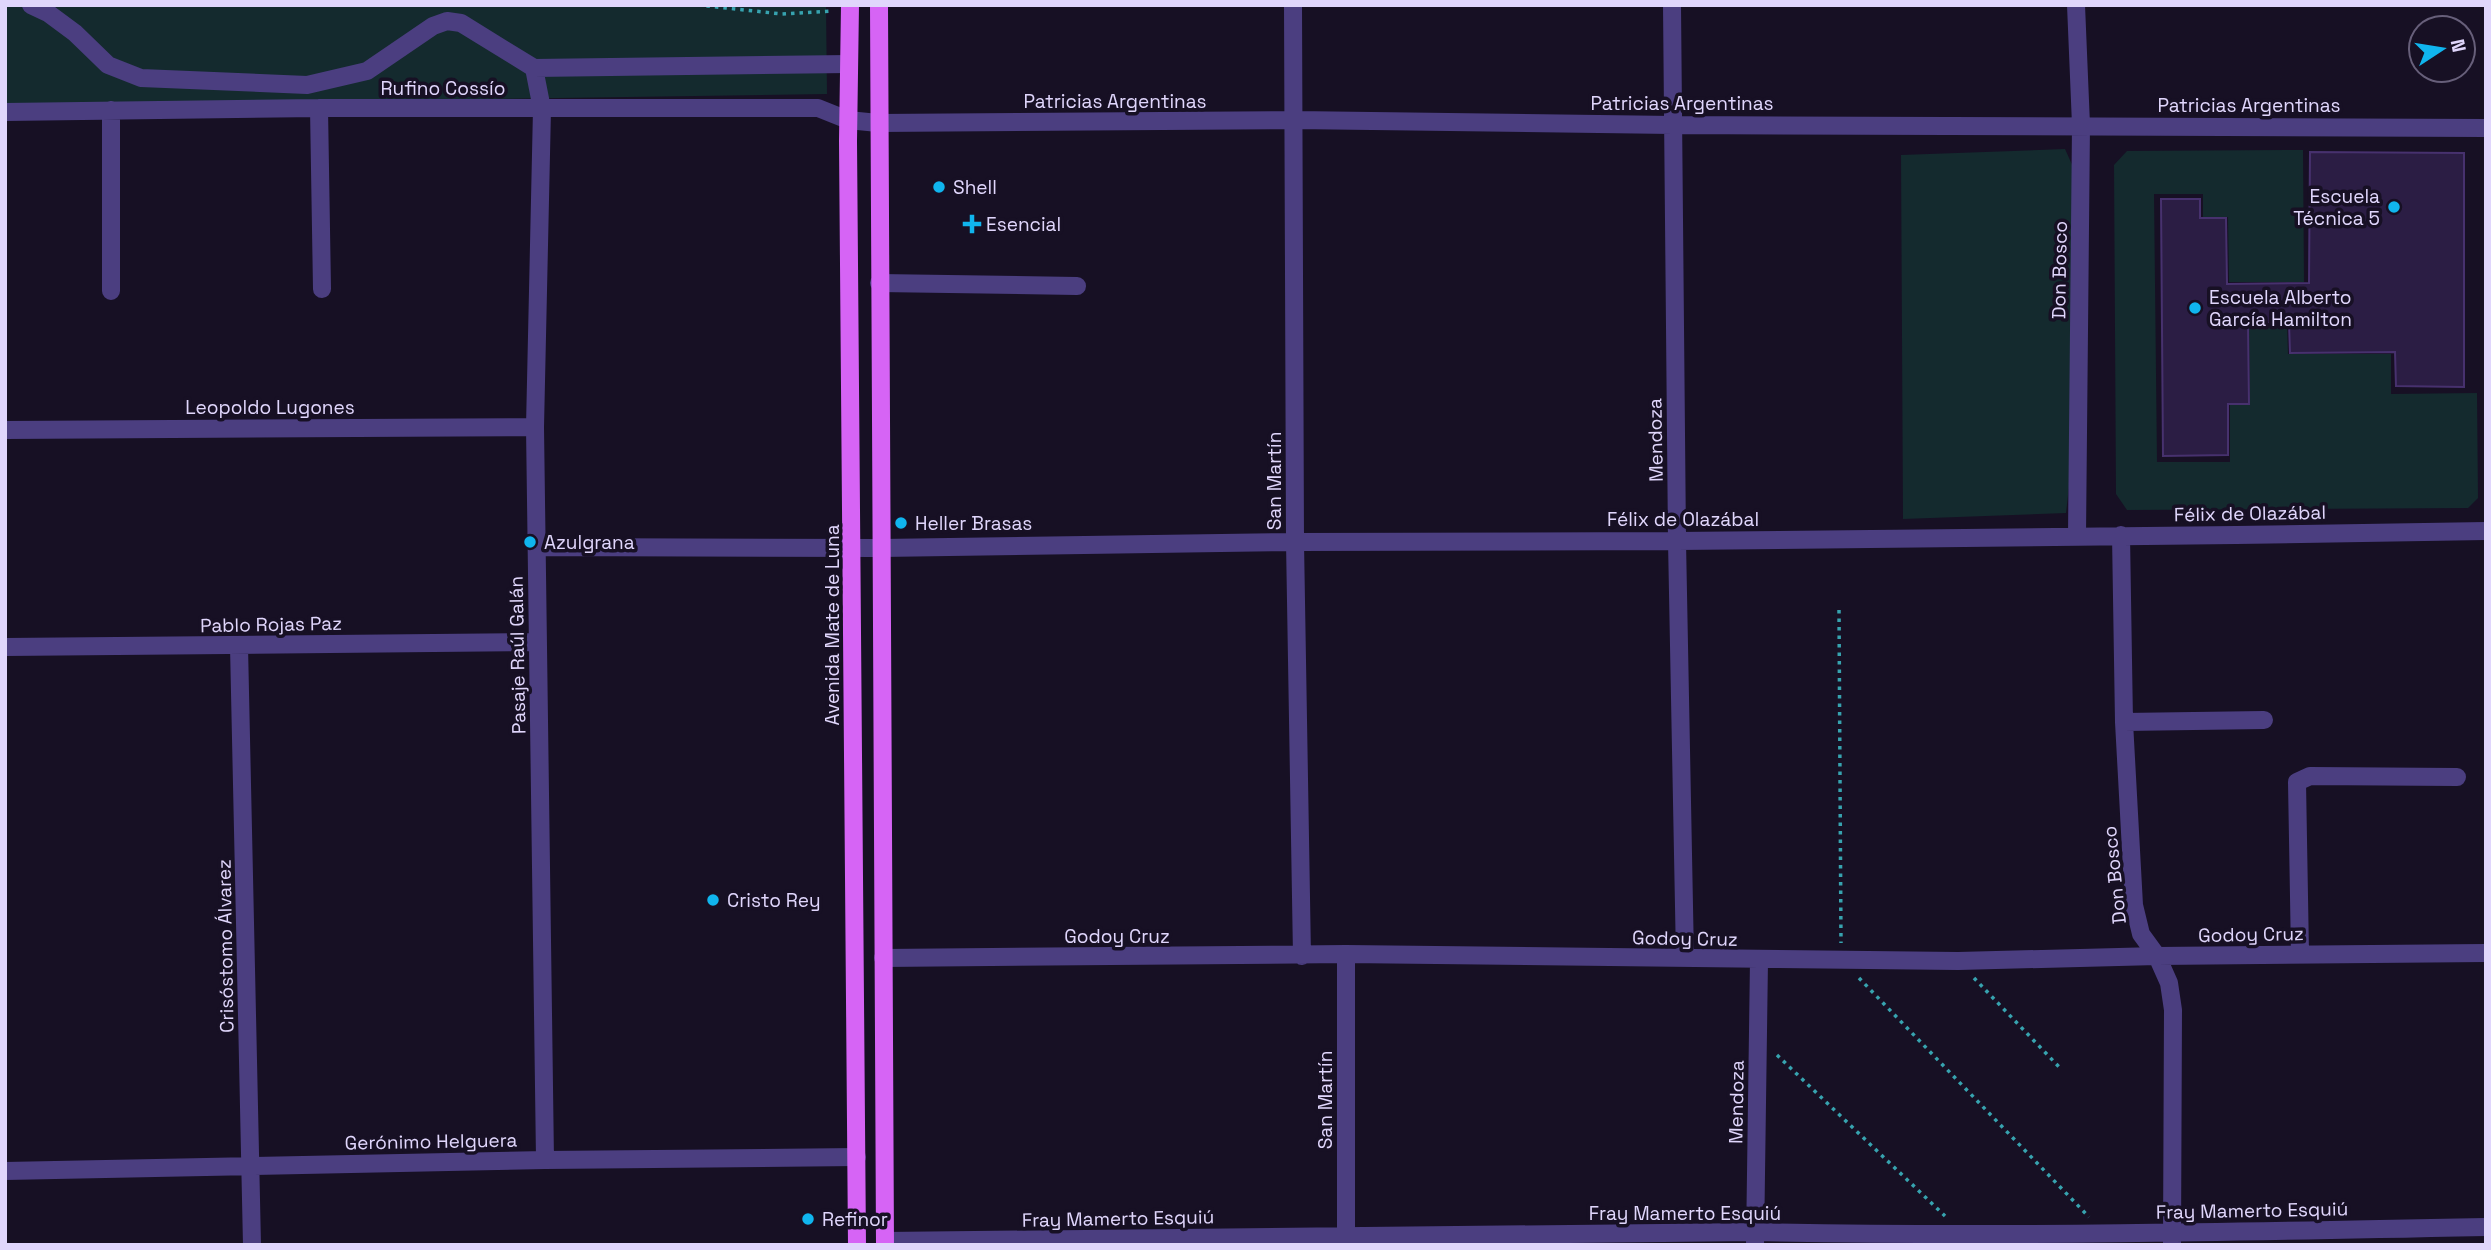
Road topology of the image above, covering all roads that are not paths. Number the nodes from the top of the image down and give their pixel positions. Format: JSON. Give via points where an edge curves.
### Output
{"nodes":[{"id":1,"x":31,"y":5,"type":"edge"},
{"id":2,"x":879,"y":5,"type":"edge"},
{"id":3,"x":1293,"y":5,"type":"edge"},
{"id":4,"x":1672,"y":5,"type":"edge"},
{"id":5,"x":2077,"y":5,"type":"edge"},
{"id":6,"x":850,"y":7,"type":"edge"},
{"id":7,"x":849,"y":64,"type":"junction"},
{"id":8,"x":534,"y":68,"type":"junction"},
{"id":9,"x":319,"y":108,"type":"junction"},
{"id":10,"x":542,"y":109,"type":"junction"},
{"id":11,"x":111,"y":110,"type":"junction"},
{"id":12,"x":5,"y":112,"type":"edge"},
{"id":13,"x":848,"y":120,"type":"junction"},
{"id":14,"x":1294,"y":120,"type":"junction"},
{"id":15,"x":878,"y":123,"type":"junction"},
{"id":16,"x":1672,"y":125,"type":"junction"},
{"id":17,"x":2081,"y":125,"type":"junction"},
{"id":18,"x":2486,"y":128,"type":"edge"},
{"id":19,"x":879,"y":282,"type":"junction"},
{"id":20,"x":1077,"y":286,"type":"dead end"},
{"id":21,"x":322,"y":289,"type":"dead end"},
{"id":22,"x":111,"y":291,"type":"dead end"},
{"id":23,"x":535,"y":427,"type":"junction"},
{"id":24,"x":5,"y":430,"type":"edge"},
{"id":25,"x":2486,"y":531,"type":"edge"},
{"id":26,"x":2077,"y":536,"type":"junction"},
{"id":27,"x":2121,"y":536,"type":"junction"},
{"id":28,"x":1677,"y":541,"type":"junction"},
{"id":29,"x":1295,"y":542,"type":"junction"},
{"id":30,"x":537,"y":547,"type":"junction"},
{"id":31,"x":852,"y":548,"type":"junction"},
{"id":32,"x":881,"y":548,"type":"junction"},
{"id":33,"x":537,"y":642,"type":"junction"},
{"id":34,"x":239,"y":646,"type":"junction"},
{"id":35,"x":5,"y":647,"type":"edge"},
{"id":36,"x":2264,"y":720,"type":"dead end"},
{"id":37,"x":2124,"y":722,"type":"junction"},
{"id":38,"x":2457,"y":778,"type":"dead end"},
{"id":39,"x":2486,"y":953,"type":"edge"},
{"id":40,"x":1346,"y":954,"type":"junction"},
{"id":41,"x":2300,"y":954,"type":"junction"},
{"id":42,"x":1302,"y":956,"type":"junction"},
{"id":43,"x":2157,"y":956,"type":"junction"},
{"id":44,"x":883,"y":958,"type":"junction"},
{"id":45,"x":1685,"y":958,"type":"junction"},
{"id":46,"x":1759,"y":960,"type":"junction"},
{"id":47,"x":857,"y":1157,"type":"junction"},
{"id":48,"x":545,"y":1160,"type":"junction"},
{"id":49,"x":251,"y":1165,"type":"junction"},
{"id":50,"x":5,"y":1171,"type":"edge"},
{"id":51,"x":2486,"y":1227,"type":"edge"},
{"id":52,"x":1755,"y":1239,"type":"edge"},
{"id":53,"x":2172,"y":1239,"type":"edge"},
{"id":54,"x":1346,"y":1240,"type":"edge"},
{"id":55,"x":1848,"y":1240,"type":"edge"},
{"id":56,"x":885,"y":1243,"type":"edge"},
{"id":57,"x":252,"y":1245,"type":"edge"},
{"id":58,"x":857,"y":1245,"type":"edge"}],
"edges":[{"from":1,"to":8,"type":"street","via":[[75,33],[108,65],[141,78],[307,85],[367,71],[447,21],[461,23]]},
{"from":2,"to":15,"type":"main road"},
{"from":3,"to":14,"type":"street","name":"San Martín"},
{"from":4,"to":16,"type":"street","name":"Mendoza"},
{"from":5,"to":17,"type":"street","name":"Don Bosco"},
{"from":6,"to":7,"type":"main road","name":"Avenida Mate de Luna"},
{"from":7,"to":8,"type":"street"},
{"from":7,"to":13,"type":"main road","name":"Avenida Mate de Luna"},
{"from":8,"to":10,"type":"street","name":"Pasaje Raúl Galán"},
{"from":9,"to":10,"type":"street","name":"Rufino Cossío"},
{"from":9,"to":11,"type":"street","name":"Rufino Cossío"},
{"from":9,"to":21,"type":"street"},
{"from":10,"to":13,"type":"street","name":"Rufino Cossío","via":[[818,108]]},
{"from":10,"to":23,"type":"street","name":"Pasaje Raúl Galán"},
{"from":11,"to":12,"type":"street","name":"Rufino Cossío"},
{"from":11,"to":22,"type":"street"},
{"from":13,"to":15,"type":"street","name":"Rufino Cossío"},
{"from":13,"to":31,"type":"main road","name":"Avenida Mate de Luna"},
{"from":14,"to":15,"type":"street","name":"Patricias Argentinas"},
{"from":14,"to":16,"type":"street","name":"Patricias Argentinas"},
{"from":14,"to":29,"type":"street","name":"San Martín"},
{"from":15,"to":19,"type":"main road"},
{"from":16,"to":17,"type":"street","name":"Patricias Argentinas"},
{"from":16,"to":28,"type":"street","name":"Mendoza"},
{"from":17,"to":18,"type":"street","name":"Patricias Argentinas"},
{"from":17,"to":26,"type":"street","name":"Don Bosco"},
{"from":19,"to":20,"type":"street"},
{"from":19,"to":32,"type":"main road"},
{"from":23,"to":24,"type":"street","name":"Leopoldo Lugones"},
{"from":23,"to":30,"type":"street","name":"Pasaje Raúl Galán"},
{"from":25,"to":27,"type":"street","name":"Félix de Olazábal"},
{"from":26,"to":27,"type":"street","name":"Félix de Olazábal"},
{"from":26,"to":28,"type":"street","name":"Félix de Olazábal"},
{"from":27,"to":37,"type":"street","name":"Don Bosco"},
{"from":28,"to":29,"type":"street","name":"Félix de Olazábal"},
{"from":28,"to":45,"type":"street","name":"Mendoza"},
{"from":29,"to":32,"type":"street","name":"Félix de Olazábal"},
{"from":29,"to":42,"type":"street","name":"San Martín"},
{"from":30,"to":31,"type":"street"},
{"from":30,"to":33,"type":"street","name":"Pasaje Raúl Galán"},
{"from":31,"to":32,"type":"street"},
{"from":31,"to":47,"type":"main road","name":"Avenida Mate de Luna"},
{"from":32,"to":44,"type":"main road"},
{"from":33,"to":34,"type":"street","name":"Pablo Rojas Paz"},
{"from":33,"to":48,"type":"street","name":"Pasaje Raúl Galán"},
{"from":34,"to":35,"type":"street","name":"Pablo Rojas Paz"},
{"from":34,"to":49,"type":"street","name":"Crisóstomo Álvarez"},
{"from":36,"to":37,"type":"street"},
{"from":37,"to":43,"type":"street","name":"Don Bosco","via":[[2134,905],[2141,934]]},
{"from":38,"to":41,"type":"street","via":[[2310,776],[2297,782]]},
{"from":39,"to":41,"type":"street","name":"Godoy Cruz"},
{"from":40,"to":42,"type":"street","name":"Godoy Cruz"},
{"from":40,"to":45,"type":"street","name":"Godoy Cruz"},
{"from":40,"to":54,"type":"street","name":"San Martín"},
{"from":41,"to":43,"type":"street","name":"Godoy Cruz"},
{"from":42,"to":44,"type":"street","name":"Godoy Cruz"},
{"from":43,"to":46,"type":"street","name":"Godoy Cruz"},
{"from":43,"to":53,"type":"street","name":"Don Bosco","via":[[2169,983],[2173,1010]]},
{"from":44,"to":56,"type":"main road"},
{"from":45,"to":46,"type":"street","name":"Godoy Cruz"},
{"from":46,"to":52,"type":"street","name":"Mendoza"},
{"from":47,"to":48,"type":"street","name":"Gerónimo Helguera"},
{"from":47,"to":58,"type":"main road","name":"Avenida Mate de Luna"},
{"from":48,"to":49,"type":"street","name":"Gerónimo Helguera"},
{"from":49,"to":50,"type":"street","name":"Gerónimo Helguera"},
{"from":49,"to":57,"type":"street","name":"Crisóstomo Álvarez"},
{"from":51,"to":53,"type":"street","name":"Fray Mamerto Esquiú"},
{"from":52,"to":54,"type":"street","name":"Fray Mamerto Esquiú"},
{"from":52,"to":55,"type":"street","name":"Fray Mamerto Esquiú"},
{"from":53,"to":55,"type":"street","name":"Fray Mamerto Esquiú","via":[[1964,1234]]},
{"from":54,"to":56,"type":"street","name":"Fray Mamerto Esquiú"}]}
